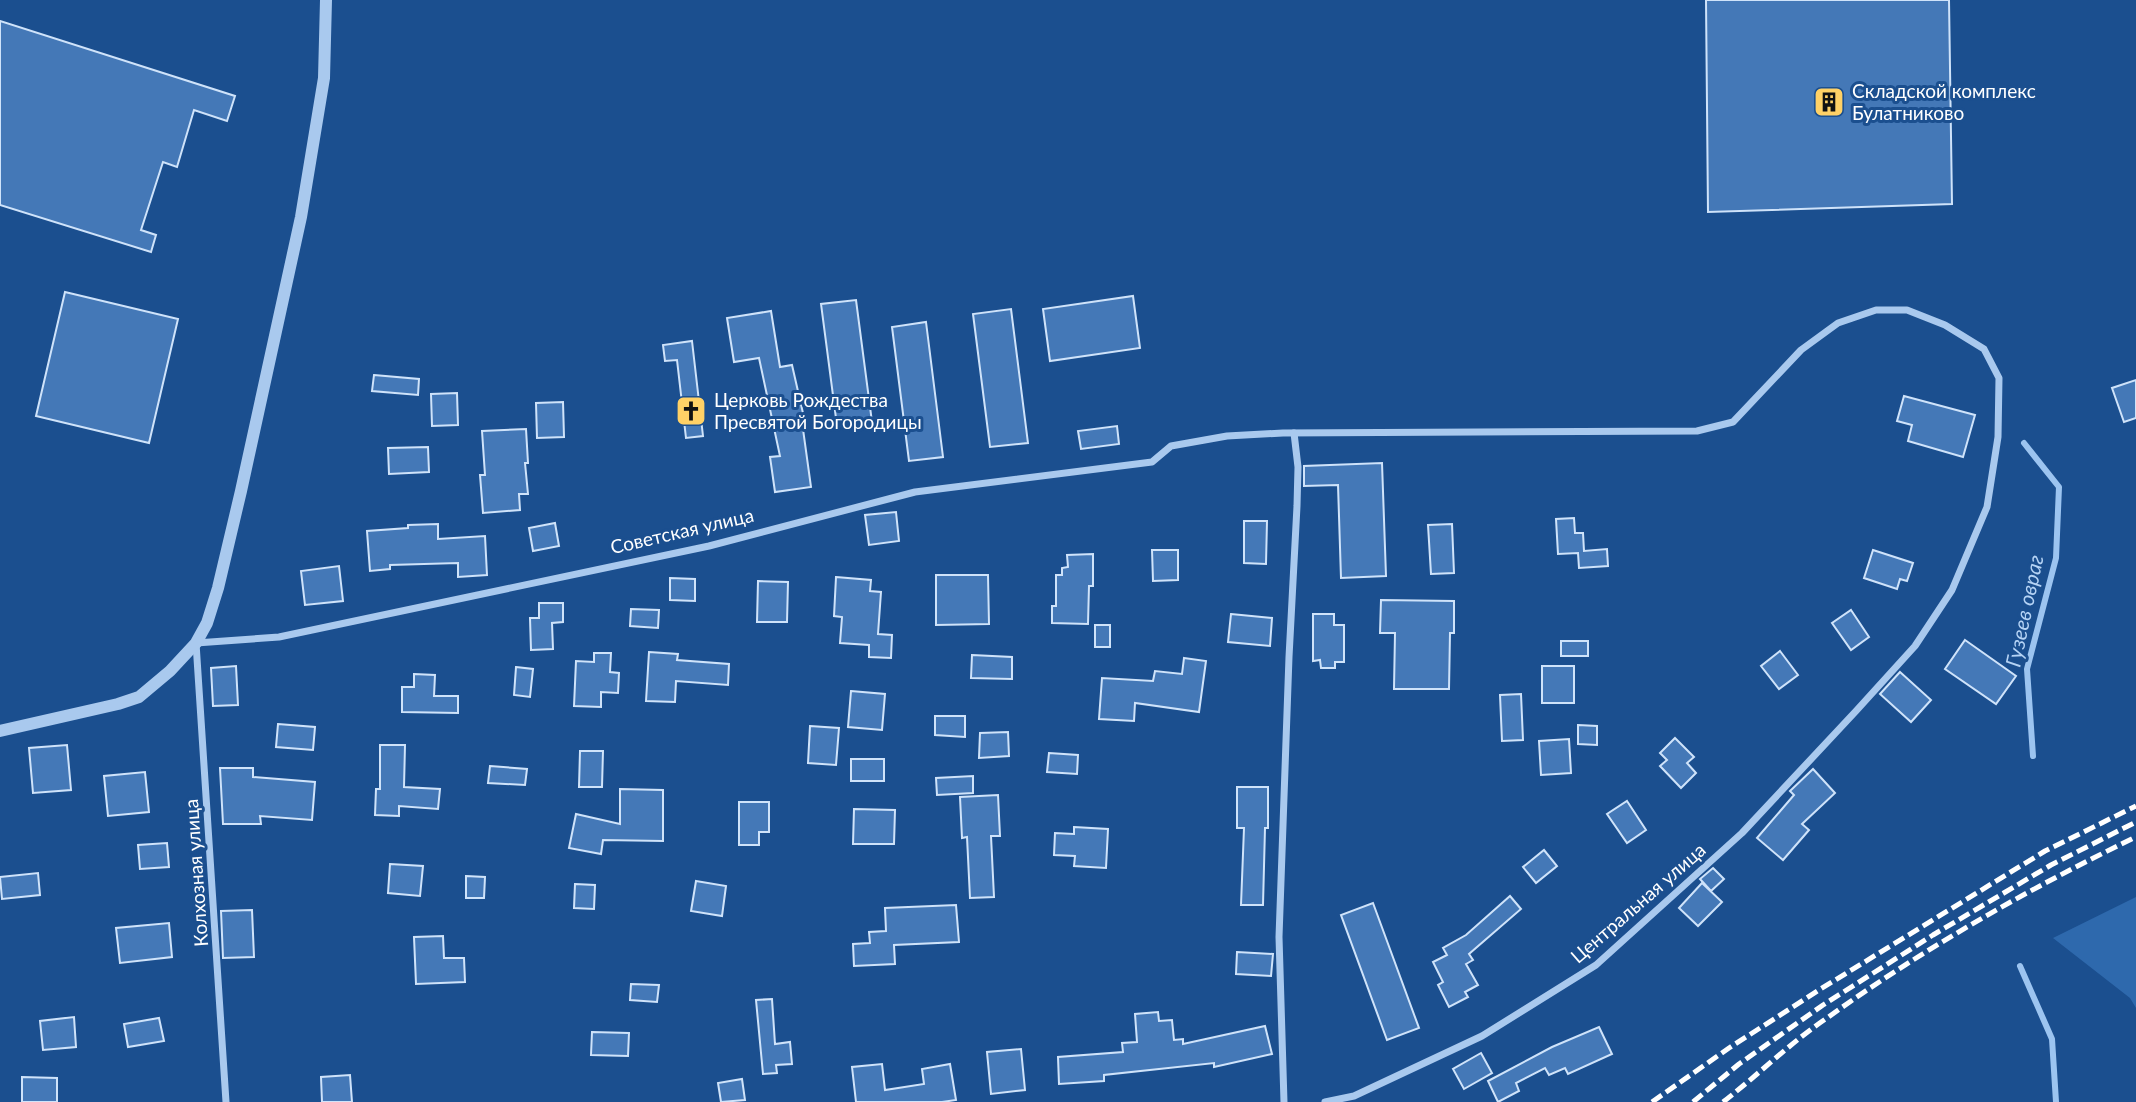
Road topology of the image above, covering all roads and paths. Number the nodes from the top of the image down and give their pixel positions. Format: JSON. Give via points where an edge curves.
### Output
{"nodes":[{"id":1,"x":326,"y":0,"type":"edge"},
{"id":2,"x":1294,"y":433,"type":"junction"},
{"id":3,"x":1171,"y":446,"type":"joint"},
{"id":4,"x":196,"y":643,"type":"junction"},
{"id":5,"x":0,"y":731,"type":"edge"},
{"id":6,"x":226,"y":1102,"type":"edge"},
{"id":7,"x":1284,"y":1102,"type":"edge"},
{"id":8,"x":1325,"y":1102,"type":"edge"}],
"edges":[{"from":1,"to":4,"type":"street","via":[[324,78],[283,309],[213,607]]},
{"from":2,"to":3,"type":"street","name":"Центральная улица","via":[[1227,436]]},
{"from":2,"to":7,"type":"street","via":[[1297,506],[1279,937]]},
{"from":2,"to":8,"type":"street","name":"Центральная улица","via":[[1697,432],[1733,422],[1801,350],[1838,323],[1876,310],[1907,310],[1945,325],[1984,349],[1998,378],[1998,437],[1986,507],[1952,590],[1914,646],[1742,833],[1596,965],[1482,1037],[1354,1096]]},
{"from":3,"to":4,"type":"street","name":"Советская улица","via":[[1152,462],[915,492],[709,546],[279,637]]},
{"from":4,"to":5,"type":"street","via":[[139,697]]},
{"from":4,"to":6,"type":"street","name":"Колхозная улица"}]}
